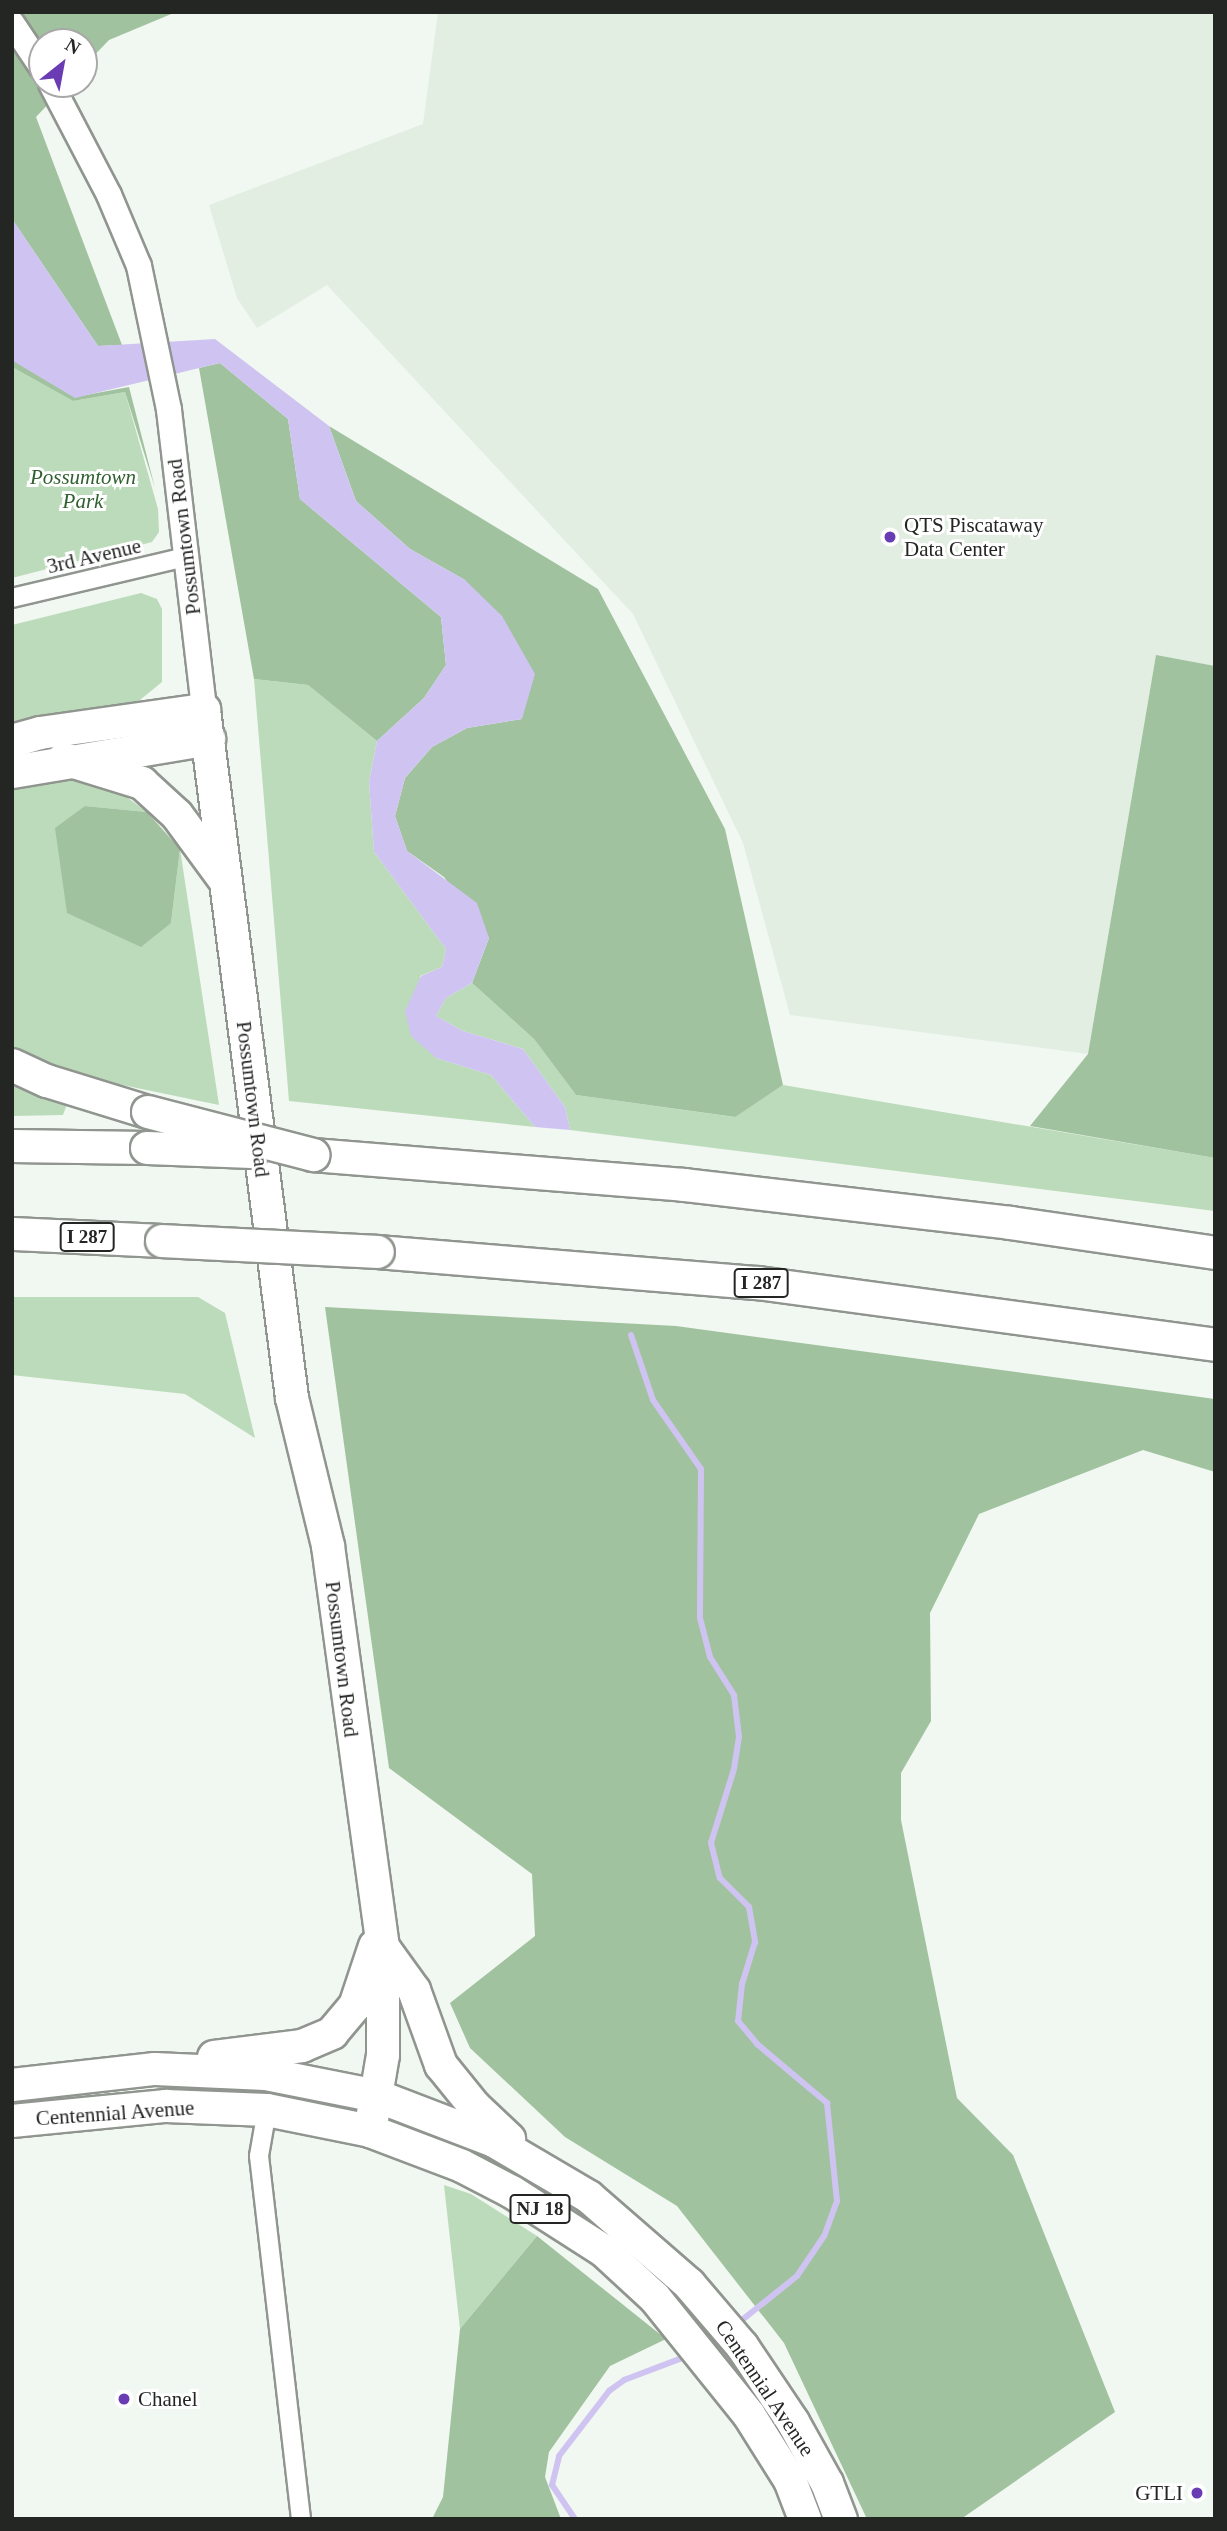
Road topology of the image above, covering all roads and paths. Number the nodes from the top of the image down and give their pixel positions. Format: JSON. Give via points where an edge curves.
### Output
{"nodes":[{"id":1,"x":12,"y":23,"type":"edge"},
{"id":2,"x":28,"y":47,"type":"edge"},
{"id":3,"x":58,"y":98,"type":"edge"},
{"id":4,"x":186,"y":557,"type":"junction"},
{"id":5,"x":12,"y":598,"type":"edge"},
{"id":6,"x":207,"y":724,"type":"junction"},
{"id":7,"x":12,"y":741,"type":"edge"},
{"id":8,"x":64,"y":759,"type":"junction"},
{"id":9,"x":12,"y":772,"type":"edge"},
{"id":10,"x":225,"y":879,"type":"junction"},
{"id":11,"x":12,"y":1065,"type":"edge"},
{"id":12,"x":12,"y":1146,"type":"edge"},
{"id":13,"x":313,"y":1155,"type":"junction"},
{"id":14,"x":12,"y":1234,"type":"edge"},
{"id":15,"x":1215,"y":1253,"type":"edge"},
{"id":16,"x":1215,"y":1345,"type":"edge"},
{"id":17,"x":381,"y":1937,"type":"junction"},
{"id":18,"x":155,"y":2069,"type":"junction"},
{"id":19,"x":12,"y":2085,"type":"edge"},
{"id":20,"x":377,"y":2096,"type":"junction"},
{"id":21,"x":267,"y":2110,"type":"junction"},
{"id":22,"x":12,"y":2121,"type":"edge"},
{"id":23,"x":370,"y":2131,"type":"junction"},
{"id":24,"x":536,"y":2164,"type":"junction"},
{"id":25,"x":301,"y":2519,"type":"edge"},
{"id":26,"x":805,"y":2519,"type":"edge"},
{"id":27,"x":841,"y":2519,"type":"edge"}],
"edges":[{"from":1,"to":2,"type":"main road"},
{"from":3,"to":4,"type":"main road","name":"Possumtown Road","via":[[139,266],[169,410]]},
{"from":4,"to":5,"type":"street","name":"3rd Avenue"},
{"from":4,"to":6,"type":"main road","name":"Possumtown Road"},
{"from":6,"to":7,"type":"highway","via":[[40,733]]},
{"from":6,"to":8,"type":"highway"},
{"from":6,"to":10,"type":"highway","name":"Possumtown Road"},
{"from":8,"to":9,"type":"highway"},
{"from":8,"to":10,"type":"highway","via":[[142,783],[177,815]]},
{"from":10,"to":17,"type":"highway","name":"Possumtown Road","via":[[292,1398],[328,1546]]},
{"from":11,"to":13,"type":"highway","bridge":true,"via":[[47,1081],[148,1112]]},
{"from":12,"to":13,"type":"highway","bridge":true},
{"from":13,"to":15,"type":"highway","via":[[684,1185],[1010,1223]]},
{"from":14,"to":16,"type":"highway","number":"I 287","bridge":true,"via":[[378,1252],[758,1283]]},
{"from":17,"to":18,"type":"highway","via":[[355,2006],[332,2033],[302,2046]]},
{"from":17,"to":20,"type":"highway","name":"Possumtown Road","via":[[385,2015]]},
{"from":17,"to":24,"type":"highway","via":[[414,1990],[441,2065],[475,2107]]},
{"from":18,"to":19,"type":"highway","name":"Centennial Avenue"},
{"from":18,"to":20,"type":"highway","name":"Centennial Avenue","via":[[266,2074]]},
{"from":20,"to":23,"type":"highway","name":"Possumtown Road"},
{"from":20,"to":24,"type":"highway","name":"Centennial Avenue","number":"NJ 18","via":[[453,2123]]},
{"from":21,"to":22,"type":"highway","name":"Centennial Avenue","via":[[166,2106]]},
{"from":21,"to":23,"type":"highway","name":"Centennial Avenue"},
{"from":21,"to":25,"type":"street","via":[[259,2156]]},
{"from":23,"to":26,"type":"highway","name":"Centennial Avenue","number":"NJ 18","via":[[462,2166],[604,2251],[684,2329],[713,2366],[790,2480]]},
{"from":24,"to":27,"type":"highway","name":"Centennial Avenue","number":"NJ 18","via":[[618,2220],[709,2307],[742,2346],[793,2422]]}]}
